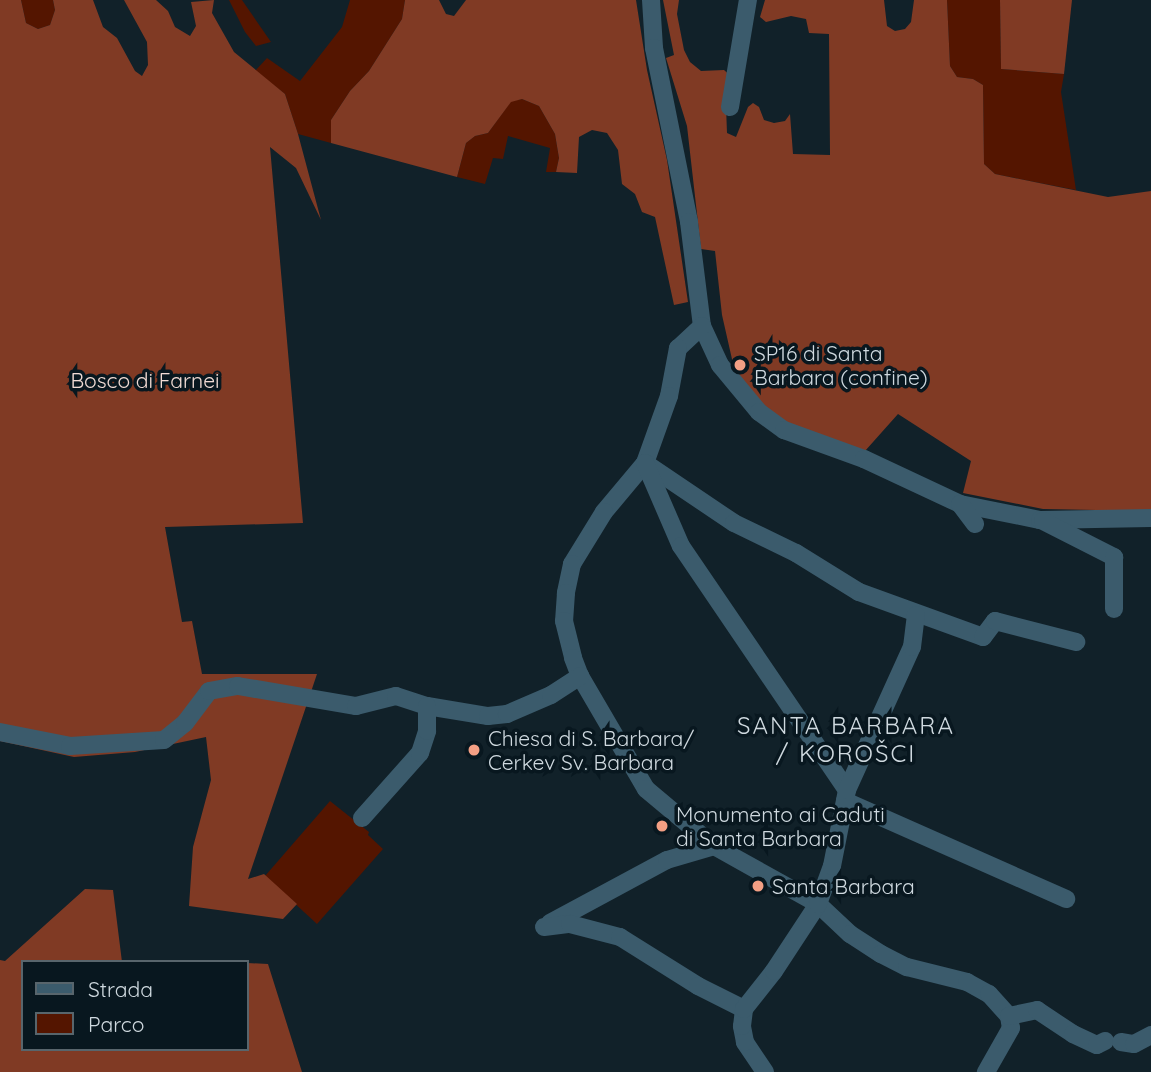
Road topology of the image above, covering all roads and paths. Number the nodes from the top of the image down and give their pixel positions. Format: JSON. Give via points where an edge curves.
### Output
{"nodes":[{"id":1,"x":651,"y":0,"type":"edge"},
{"id":2,"x":748,"y":0,"type":"edge"},
{"id":3,"x":730,"y":107,"type":"dead end"},
{"id":4,"x":702,"y":326,"type":"junction"},
{"id":5,"x":645,"y":463,"type":"junction"},
{"id":6,"x":960,"y":504,"type":"junction"},
{"id":7,"x":1151,"y":518,"type":"edge"},
{"id":8,"x":1040,"y":520,"type":"junction"},
{"id":9,"x":975,"y":524,"type":"dead end"},
{"id":10,"x":1114,"y":609,"type":"dead end"},
{"id":11,"x":916,"y":615,"type":"junction"},
{"id":12,"x":1076,"y":642,"type":"dead end"},
{"id":13,"x":580,"y":676,"type":"junction"},
{"id":14,"x":427,"y":706,"type":"junction"},
{"id":15,"x":0,"y":732,"type":"edge"},
{"id":16,"x":846,"y":796,"type":"junction"},
{"id":17,"x":362,"y":818,"type":"dead end"},
{"id":18,"x":714,"y":846,"type":"junction"},
{"id":19,"x":1066,"y":900,"type":"dead end"},
{"id":20,"x":818,"y":904,"type":"junction"},
{"id":21,"x":744,"y":1009,"type":"junction"},
{"id":22,"x":1009,"y":1016,"type":"junction"},
{"id":23,"x":1151,"y":1035,"type":"edge"},
{"id":24,"x":765,"y":1072,"type":"edge"},
{"id":25,"x":986,"y":1072,"type":"edge"}],
"edges":[{"from":1,"to":4,"type":"street","via":[[654,48],[689,222]]},
{"from":2,"to":3,"type":"street"},
{"from":4,"to":5,"type":"street","via":[[678,348],[668,396]]},
{"from":4,"to":6,"type":"street","via":[[720,365],[742,395],[784,430],[864,459]]},
{"from":5,"to":11,"type":"street","via":[[734,523],[796,553],[859,592]]},
{"from":5,"to":13,"type":"street","via":[[604,512],[572,564],[565,621]]},
{"from":5,"to":16,"type":"street","via":[[681,546]]},
{"from":6,"to":8,"type":"street"},
{"from":6,"to":9,"type":"street"},
{"from":7,"to":8,"type":"street"},
{"from":8,"to":10,"type":"street","via":[[1114,557]]},
{"from":11,"to":12,"type":"street","via":[[983,637],[995,621]]},
{"from":11,"to":16,"type":"street","via":[[912,647]]},
{"from":13,"to":14,"type":"street","via":[[507,714],[488,716]]},
{"from":13,"to":18,"type":"street","via":[[646,789]]},
{"from":14,"to":15,"type":"street","via":[[396,696],[356,706],[335,704],[238,686],[209,691],[185,723],[164,740],[70,746]]},
{"from":14,"to":17,"type":"street","via":[[427,731],[420,753]]},
{"from":16,"to":19,"type":"street"},
{"from":16,"to":20,"type":"street","via":[[832,866]]},
{"from":18,"to":20,"type":"street"},
{"from":18,"to":21,"type":"street","via":[[654,866],[544,927],[570,924],[620,937]]},
{"from":20,"to":21,"type":"street"},
{"from":20,"to":22,"type":"street","via":[[850,934],[881,954],[907,967],[967,982],[989,994]]},
{"from":21,"to":24,"type":"street","via":[[746,1042]]},
{"from":22,"to":23,"type":"street","via":[[1037,1010],[1097,1045],[1134,1044]]},
{"from":22,"to":25,"type":"street","via":[[1011,1028],[1005,1043]]}]}
